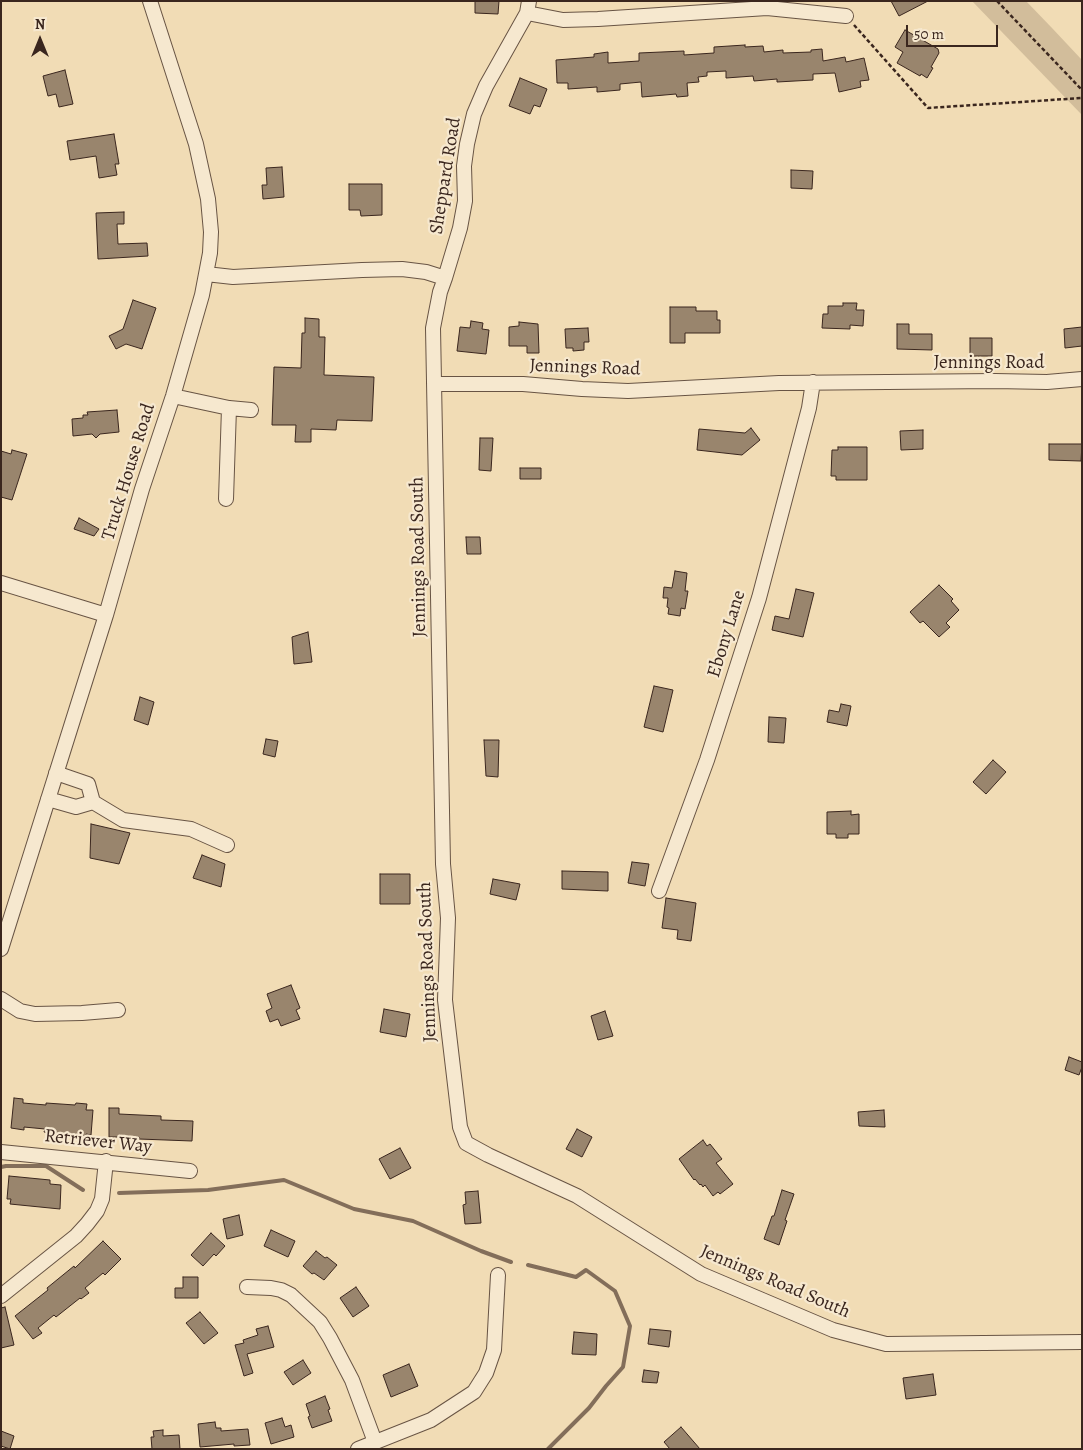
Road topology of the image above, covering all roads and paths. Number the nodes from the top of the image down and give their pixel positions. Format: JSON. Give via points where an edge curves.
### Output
{"nodes":[{"id":1,"x":150,"y":1,"type":"edge"},
{"id":2,"x":997,"y":1,"type":"edge"},
{"id":3,"x":528,"y":7,"type":"edge"},
{"id":4,"x":846,"y":16,"type":"joint"},
{"id":5,"x":1082,"y":90,"type":"edge"},
{"id":6,"x":1082,"y":98,"type":"edge"},
{"id":7,"x":206,"y":274,"type":"junction"},
{"id":8,"x":445,"y":278,"type":"junction"},
{"id":9,"x":1082,"y":379,"type":"edge"},
{"id":10,"x":813,"y":382,"type":"junction"},
{"id":11,"x":434,"y":384,"type":"junction"},
{"id":12,"x":173,"y":396,"type":"junction"},
{"id":13,"x":228,"y":408,"type":"junction"},
{"id":14,"x":251,"y":410,"type":"dead end"},
{"id":15,"x":226,"y":499,"type":"dead end"},
{"id":16,"x":1,"y":582,"type":"edge"},
{"id":17,"x":106,"y":615,"type":"junction"},
{"id":18,"x":56,"y":772,"type":"junction"},
{"id":19,"x":48,"y":798,"type":"junction"},
{"id":20,"x":93,"y":802,"type":"junction"},
{"id":21,"x":227,"y":845,"type":"dead end"},
{"id":22,"x":659,"y":891,"type":"dead end"},
{"id":23,"x":1,"y":949,"type":"edge"},
{"id":24,"x":1,"y":999,"type":"edge"},
{"id":25,"x":118,"y":1010,"type":"dead end"},
{"id":26,"x":1,"y":1152,"type":"edge"},
{"id":27,"x":106,"y":1162,"type":"junction"},
{"id":28,"x":190,"y":1171,"type":"dead end"},
{"id":29,"x":498,"y":1275,"type":"dead end"},
{"id":30,"x":247,"y":1287,"type":"dead end"},
{"id":31,"x":1,"y":1296,"type":"edge"},
{"id":32,"x":1082,"y":1342,"type":"edge"},
{"id":33,"x":374,"y":1442,"type":"junction"},
{"id":34,"x":358,"y":1449,"type":"edge"}],
"edges":[{"from":1,"to":7,"type":"street","name":"Truck House Road","via":[[196,144],[208,199],[211,232]]},
{"from":2,"to":5,"type":"path"},
{"from":3,"to":4,"type":"street","via":[[563,20],[767,8]]},
{"from":3,"to":8,"type":"street","name":"Sheppard Road","via":[[474,114],[465,158],[460,228]]},
{"from":4,"to":6,"type":"path","via":[[928,108]]},
{"from":7,"to":8,"type":"street","via":[[233,277],[402,269]]},
{"from":7,"to":12,"type":"street","name":"Truck House Road"},
{"from":8,"to":11,"type":"street","via":[[433,328]]},
{"from":9,"to":10,"type":"street","name":"Jennings Road","via":[[1047,382]]},
{"from":10,"to":11,"type":"street","name":"Jennings Road","via":[[628,391],[524,384]]},
{"from":10,"to":22,"type":"street","name":"Ebony Lane","via":[[759,598],[707,760]]},
{"from":11,"to":32,"type":"street","name":"Jennings Road South","via":[[443,854],[448,918],[445,1000],[460,1127],[466,1143],[576,1196],[702,1274],[833,1330],[886,1344]]},
{"from":12,"to":13,"type":"street"},
{"from":12,"to":17,"type":"street","name":"Truck House Road"},
{"from":13,"to":14,"type":"street"},
{"from":13,"to":15,"type":"street"},
{"from":16,"to":17,"type":"street"},
{"from":17,"to":18,"type":"street","name":"Truck House Road"},
{"from":18,"to":19,"type":"street","name":"Truck House Road"},
{"from":18,"to":20,"type":"street","via":[[88,784]]},
{"from":19,"to":20,"type":"street","via":[[76,807]]},
{"from":19,"to":23,"type":"street","name":"Truck House Road"},
{"from":20,"to":21,"type":"street","via":[[123,820],[191,829]]},
{"from":24,"to":25,"type":"street","via":[[35,1014]]},
{"from":26,"to":27,"type":"street","name":"Retriever Way"},
{"from":27,"to":28,"type":"street","name":"Retriever Way"},
{"from":27,"to":31,"type":"street","via":[[102,1199],[88,1224]]},
{"from":29,"to":33,"type":"street","via":[[494,1350],[486,1373],[474,1392],[431,1420]]},
{"from":30,"to":33,"type":"street","via":[[281,1290],[320,1322],[352,1380]]},
{"from":33,"to":34,"type":"street"}]}
